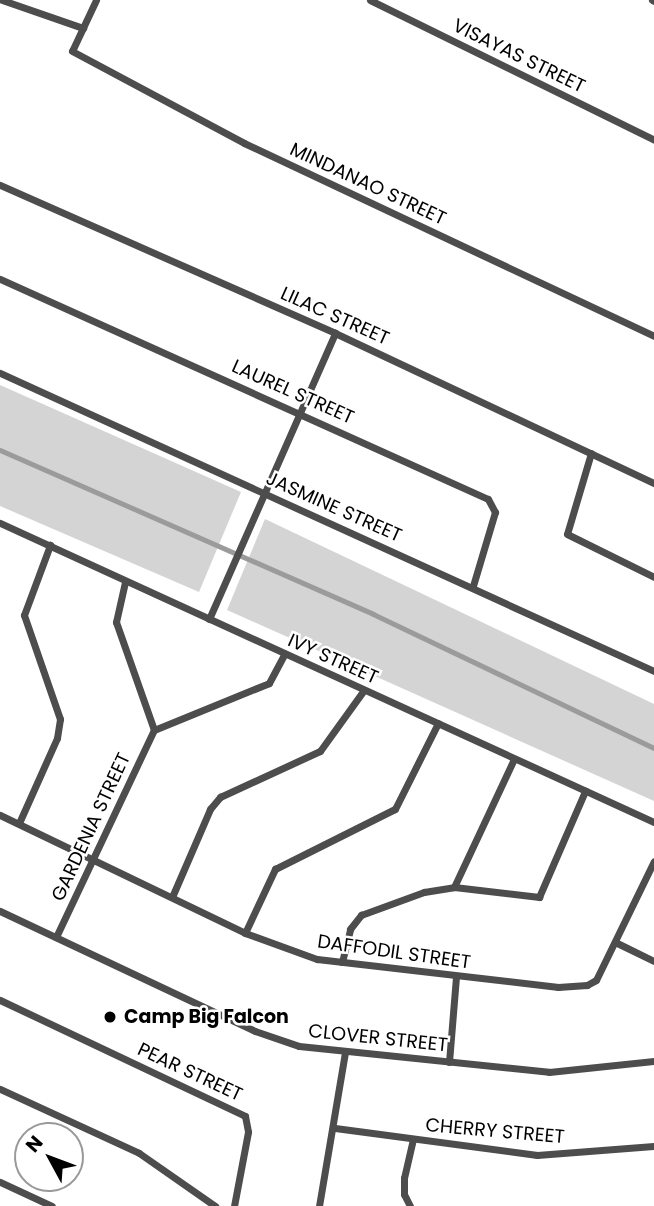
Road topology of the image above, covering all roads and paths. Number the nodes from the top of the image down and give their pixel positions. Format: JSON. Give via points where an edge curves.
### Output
{"nodes":[{"id":1,"x":2,"y":0,"type":"edge"},
{"id":2,"x":96,"y":0,"type":"edge"},
{"id":3,"x":370,"y":0,"type":"edge"},
{"id":4,"x":83,"y":27,"type":"junction"},
{"id":5,"x":654,"y":140,"type":"edge"},
{"id":6,"x":0,"y":185,"type":"edge"},
{"id":7,"x":0,"y":279,"type":"edge"},
{"id":8,"x":335,"y":333,"type":"junction"},
{"id":9,"x":654,"y":336,"type":"edge"},
{"id":10,"x":0,"y":373,"type":"edge"},
{"id":11,"x":299,"y":412,"type":"junction"},
{"id":12,"x":591,"y":453,"type":"junction"},
{"id":13,"x":654,"y":484,"type":"edge"},
{"id":14,"x":262,"y":492,"type":"junction"},
{"id":15,"x":0,"y":523,"type":"edge"},
{"id":16,"x":50,"y":545,"type":"junction"},
{"id":17,"x":654,"y":577,"type":"edge"},
{"id":18,"x":125,"y":582,"type":"junction"},
{"id":19,"x":473,"y":586,"type":"junction"},
{"id":20,"x":209,"y":619,"type":"junction"},
{"id":21,"x":284,"y":655,"type":"junction"},
{"id":22,"x":654,"y":671,"type":"edge"},
{"id":23,"x":364,"y":690,"type":"junction"},
{"id":24,"x":438,"y":723,"type":"junction"},
{"id":25,"x":154,"y":730,"type":"junction"},
{"id":26,"x":514,"y":759,"type":"junction"},
{"id":27,"x":585,"y":791,"type":"junction"},
{"id":28,"x":0,"y":815,"type":"edge"},
{"id":29,"x":654,"y":822,"type":"edge"},
{"id":30,"x":19,"y":823,"type":"junction"},
{"id":31,"x":95,"y":857,"type":"junction"},
{"id":32,"x":654,"y":861,"type":"edge"},
{"id":33,"x":454,"y":887,"type":"junction"},
{"id":34,"x":172,"y":897,"type":"junction"},
{"id":35,"x":0,"y":911,"type":"edge"},
{"id":36,"x":245,"y":933,"type":"junction"},
{"id":37,"x":56,"y":937,"type":"junction"},
{"id":38,"x":615,"y":942,"type":"junction"},
{"id":39,"x":654,"y":961,"type":"edge"},
{"id":40,"x":342,"y":962,"type":"junction"},
{"id":41,"x":456,"y":976,"type":"junction"},
{"id":42,"x":0,"y":1000,"type":"edge"},
{"id":43,"x":345,"y":1052,"type":"junction"},
{"id":44,"x":654,"y":1061,"type":"edge"},
{"id":45,"x":449,"y":1062,"type":"junction"},
{"id":46,"x":0,"y":1089,"type":"edge"},
{"id":47,"x":335,"y":1128,"type":"junction"},
{"id":48,"x":413,"y":1140,"type":"junction"},
{"id":49,"x":654,"y":1146,"type":"edge"},
{"id":50,"x":0,"y":1182,"type":"edge"},
{"id":51,"x":52,"y":1206,"type":"edge"},
{"id":52,"x":215,"y":1206,"type":"edge"},
{"id":53,"x":234,"y":1206,"type":"edge"},
{"id":54,"x":319,"y":1206,"type":"edge"},
{"id":55,"x":410,"y":1206,"type":"edge"}],
"edges":[{"from":1,"to":4,"type":"street"},
{"from":2,"to":4,"type":"street"},
{"from":3,"to":5,"type":"street","name":"VISAYAS STREET"},
{"from":4,"to":9,"type":"street","name":"MINDANAO STREET","via":[[72,51],[244,143]]},
{"from":6,"to":8,"type":"street","name":"LILAC STREET"},
{"from":7,"to":11,"type":"street","name":"LAUREL STREET"},
{"from":8,"to":11,"type":"street"},
{"from":8,"to":12,"type":"street","name":"LILAC STREET"},
{"from":10,"to":14,"type":"street","name":"JASMINE STREET"},
{"from":11,"to":14,"type":"street"},
{"from":11,"to":19,"type":"street","name":"LAUREL STREET","via":[[494,505]]},
{"from":12,"to":13,"type":"street","name":"LILAC STREET"},
{"from":12,"to":17,"type":"street","via":[[567,534]]},
{"from":14,"to":19,"type":"street","name":"JASMINE STREET"},
{"from":14,"to":20,"type":"street"},
{"from":15,"to":16,"type":"street","name":"IVY STREET"},
{"from":16,"to":18,"type":"street","name":"IVY STREET"},
{"from":16,"to":30,"type":"street","via":[[24,615],[60,719],[57,738]]},
{"from":18,"to":20,"type":"street","name":"IVY STREET"},
{"from":18,"to":25,"type":"street","via":[[116,622]]},
{"from":19,"to":22,"type":"street","name":"JASMINE STREET"},
{"from":20,"to":21,"type":"street","name":"IVY STREET"},
{"from":21,"to":23,"type":"street","name":"IVY STREET"},
{"from":21,"to":25,"type":"street","via":[[262,687]]},
{"from":23,"to":24,"type":"street","name":"IVY STREET"},
{"from":23,"to":34,"type":"street","via":[[320,751],[220,797],[210,809]]},
{"from":24,"to":26,"type":"street","name":"IVY STREET"},
{"from":24,"to":36,"type":"street","via":[[395,809],[275,869]]},
{"from":25,"to":31,"type":"street","name":"GARDENIA STREET"},
{"from":26,"to":27,"type":"street","name":"IVY STREET"},
{"from":26,"to":33,"type":"street"},
{"from":27,"to":29,"type":"street","name":"IVY STREET"},
{"from":27,"to":33,"type":"street","via":[[539,897]]},
{"from":28,"to":30,"type":"street","name":"DAFFODIL STREET"},
{"from":30,"to":31,"type":"street","name":"DAFFODIL STREET"},
{"from":31,"to":34,"type":"street","name":"DAFFODIL STREET"},
{"from":31,"to":37,"type":"street","name":"GARDENIA STREET"},
{"from":32,"to":38,"type":"street","name":"DAFFODIL STREET"},
{"from":33,"to":40,"type":"street","via":[[424,892],[361,915],[350,929]]},
{"from":34,"to":36,"type":"street","name":"DAFFODIL STREET"},
{"from":35,"to":37,"type":"street","name":"CLOVER STREET"},
{"from":36,"to":40,"type":"street","name":"DAFFODIL STREET","via":[[317,959]]},
{"from":37,"to":43,"type":"street","name":"CLOVER STREET","via":[[255,1031],[299,1046]]},
{"from":38,"to":39,"type":"street"},
{"from":38,"to":41,"type":"street","name":"DAFFODIL STREET","via":[[596,979],[587,985],[558,987]]},
{"from":40,"to":41,"type":"street","name":"DAFFODIL STREET"},
{"from":41,"to":45,"type":"street"},
{"from":42,"to":53,"type":"street","name":"PEAR STREET","via":[[245,1116],[248,1132]]},
{"from":43,"to":45,"type":"street","name":"CLOVER STREET"},
{"from":43,"to":47,"type":"street"},
{"from":44,"to":45,"type":"street","name":"CLOVER STREET","via":[[549,1072]]},
{"from":46,"to":52,"type":"street","via":[[139,1153]]},
{"from":47,"to":48,"type":"street","name":"CHERRY STREET"},
{"from":47,"to":54,"type":"street"},
{"from":48,"to":49,"type":"street","name":"CHERRY STREET","via":[[537,1155]]},
{"from":48,"to":55,"type":"street","via":[[404,1178]]},
{"from":50,"to":51,"type":"street"}]}
